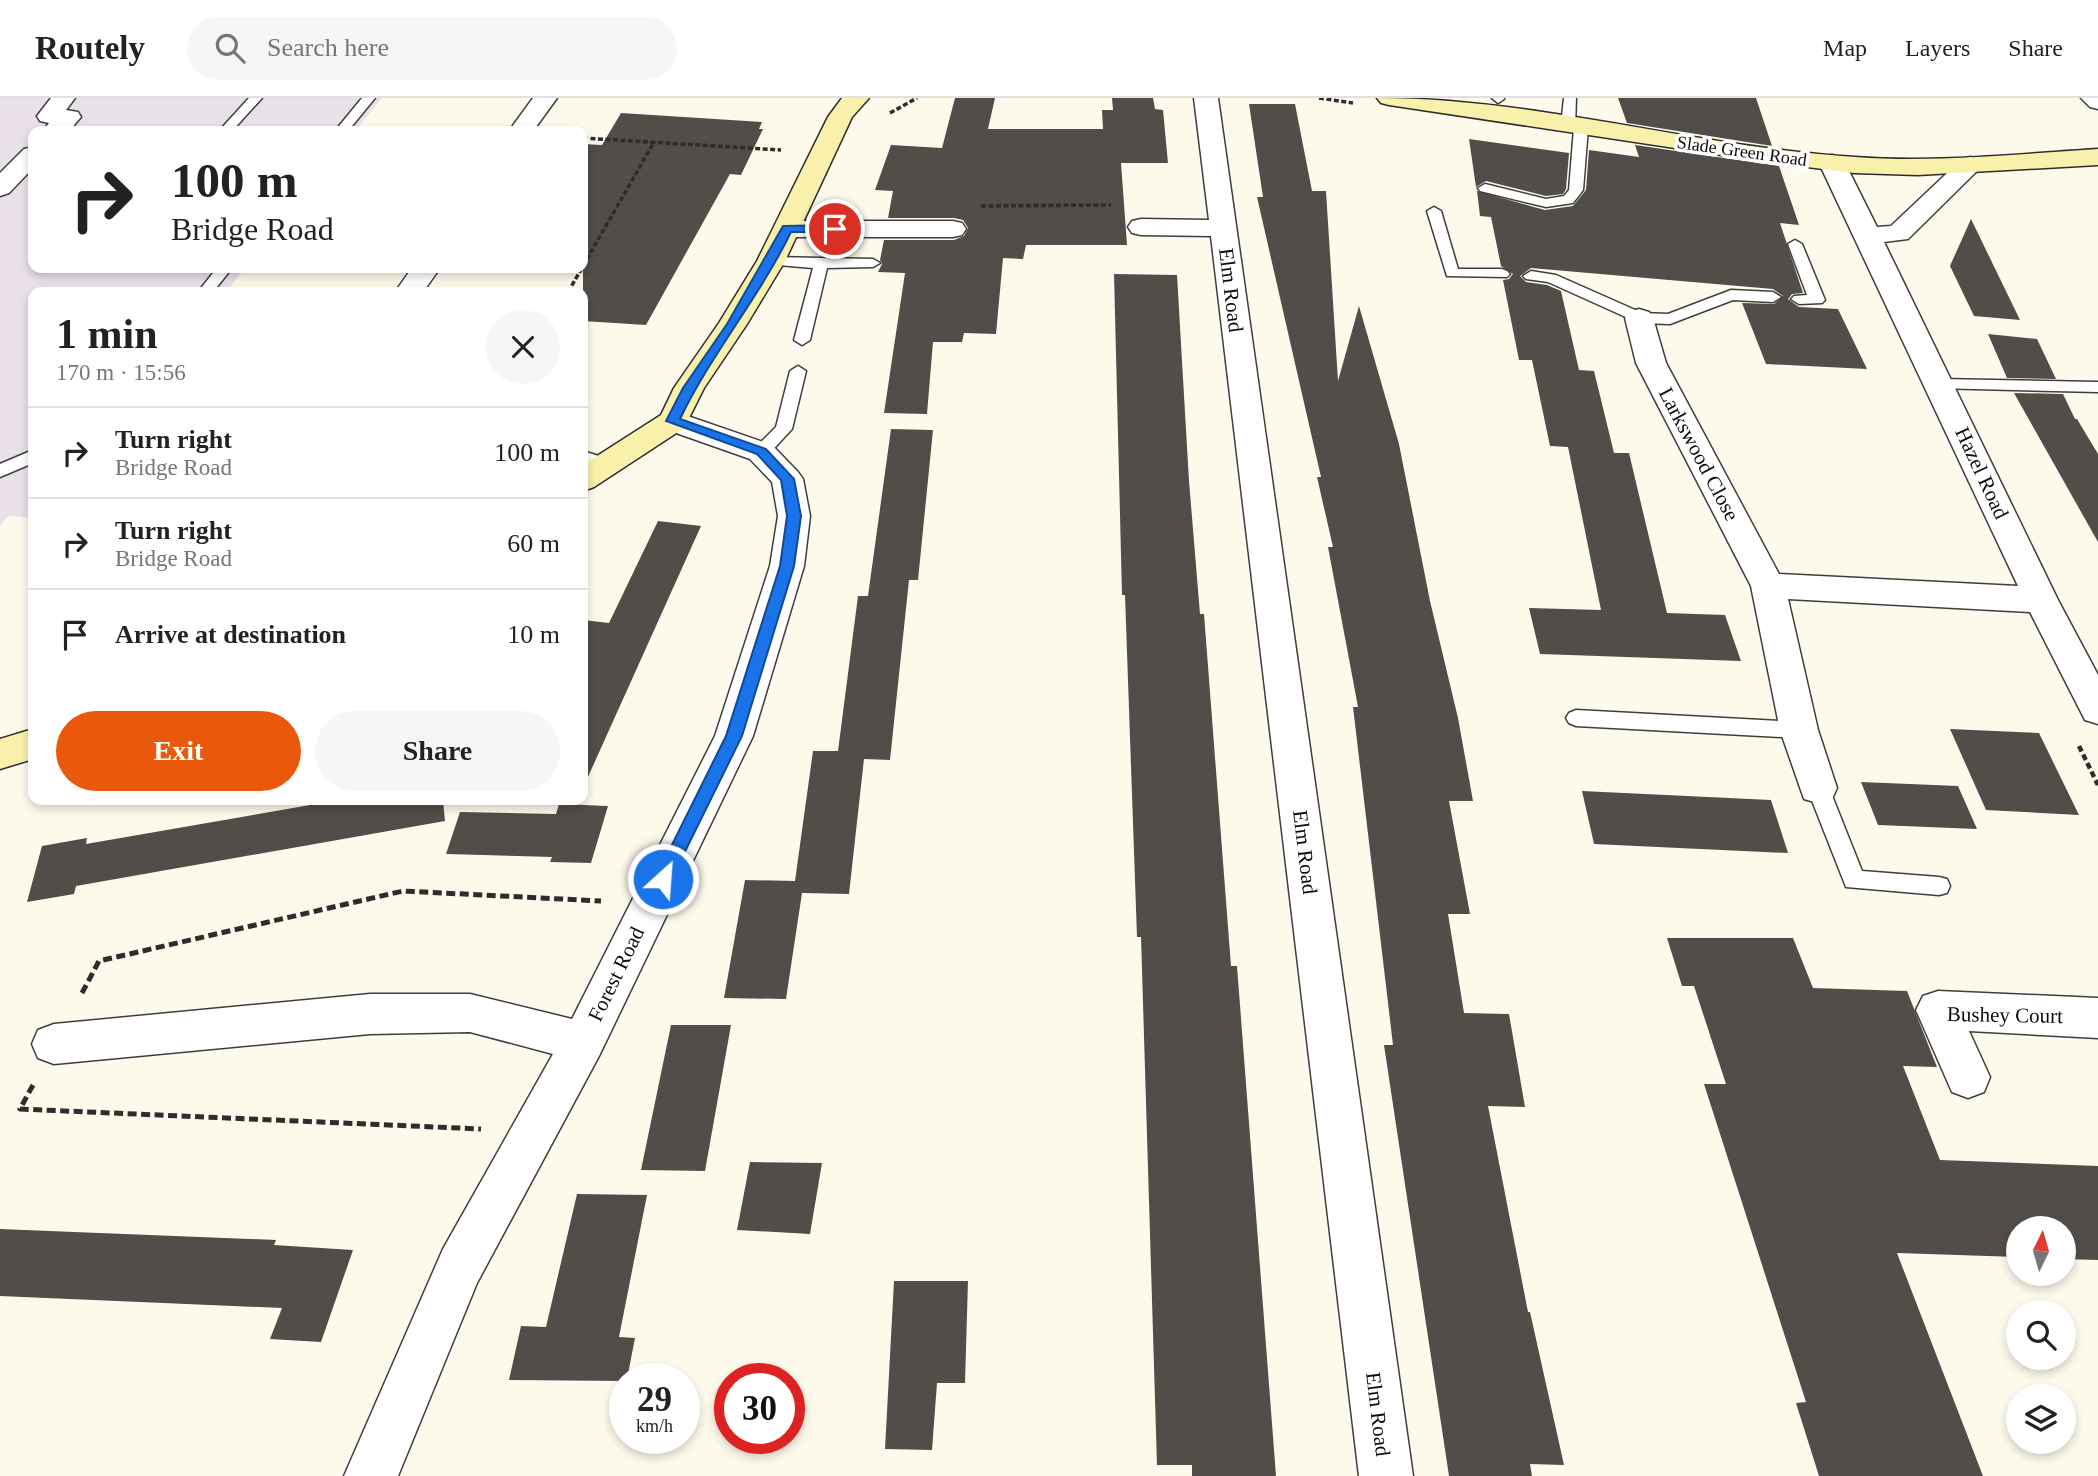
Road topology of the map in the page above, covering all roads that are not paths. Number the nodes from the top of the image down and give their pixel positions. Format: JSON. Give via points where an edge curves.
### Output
{"nodes":[{"id":1,"x":63,"y":98,"type":"edge"},
{"id":2,"x":256,"y":98,"type":"edge"},
{"id":3,"x":369,"y":98,"type":"edge"},
{"id":4,"x":545,"y":98,"type":"edge"},
{"id":5,"x":856,"y":98,"type":"edge"},
{"id":6,"x":1206,"y":98,"type":"edge"},
{"id":7,"x":1389,"y":98,"type":"edge"},
{"id":8,"x":1570,"y":98,"type":"edge"},
{"id":9,"x":2093,"y":98,"type":"edge"},
{"id":10,"x":2098,"y":102,"type":"edge"},
{"id":11,"x":60,"y":126,"type":"edge"},
{"id":12,"x":230,"y":126,"type":"edge"},
{"id":13,"x":345,"y":126,"type":"edge"},
{"id":14,"x":525,"y":126,"type":"edge"},
{"id":15,"x":1575,"y":127,"type":"junction"},
{"id":16,"x":2098,"y":156,"type":"edge"},
{"id":17,"x":28,"y":159,"type":"edge"},
{"id":18,"x":1832,"y":163,"type":"junction"},
{"id":19,"x":1970,"y":165,"type":"junction"},
{"id":20,"x":0,"y":188,"type":"edge"},
{"id":21,"x":1485,"y":188,"type":"dead end"},
{"id":22,"x":1434,"y":211,"type":"dead end"},
{"id":23,"x":1141,"y":227,"type":"dead end"},
{"id":24,"x":1223,"y":228,"type":"junction"},
{"id":25,"x":787,"y":229,"type":"junction"},
{"id":26,"x":953,"y":229,"type":"road end"},
{"id":27,"x":1867,"y":236,"type":"junction"},
{"id":28,"x":1795,"y":244,"type":"dead end"},
{"id":29,"x":771,"y":261,"type":"junction"},
{"id":30,"x":873,"y":263,"type":"dead end"},
{"id":31,"x":821,"y":264,"type":"junction"},
{"id":32,"x":221,"y":273,"type":"edge"},
{"id":33,"x":1502,"y":274,"type":"dead end"},
{"id":34,"x":1531,"y":276,"type":"dead end"},
{"id":35,"x":209,"y":287,"type":"edge"},
{"id":36,"x":1773,"y":297,"type":"dead end"},
{"id":37,"x":1799,"y":299,"type":"dead end"},
{"id":38,"x":1639,"y":318,"type":"junction"},
{"id":39,"x":802,"y":340,"type":"dead end"},
{"id":40,"x":799,"y":371,"type":"dead end"},
{"id":41,"x":1940,"y":384,"type":"junction"},
{"id":42,"x":2098,"y":387,"type":"edge"},
{"id":43,"x":673,"y":421,"type":"junction"},
{"id":44,"x":761,"y":452,"type":"junction"},
{"id":45,"x":28,"y":458,"type":"edge"},
{"id":46,"x":588,"y":469,"type":"edge"},
{"id":47,"x":0,"y":471,"type":"edge"},
{"id":48,"x":1768,"y":586,"type":"junction"},
{"id":49,"x":2041,"y":600,"type":"junction"},
{"id":50,"x":2098,"y":710,"type":"edge"},
{"id":51,"x":1576,"y":718,"type":"dead end"},
{"id":52,"x":1799,"y":730,"type":"junction"},
{"id":53,"x":1818,"y":788,"type":"joint"},
{"id":54,"x":1939,"y":886,"type":"dead end"},
{"id":55,"x":2098,"y":1018,"type":"edge"},
{"id":56,"x":583,"y":1042,"type":"junction"},
{"id":57,"x":54,"y":1044,"type":"dead end"},
{"id":58,"x":1968,"y":1077,"type":"dead end"},
{"id":59,"x":372,"y":1476,"type":"edge"},
{"id":60,"x":1386,"y":1476,"type":"edge"}],
"edges":[{"from":1,"to":11,"type":"street","via":[[48,116],[69,117]]},
{"from":2,"to":12,"type":"lane"},
{"from":3,"to":13,"type":"lane"},
{"from":4,"to":14,"type":"street"},
{"from":5,"to":25,"type":"street","via":[[842,112]]},
{"from":6,"to":24,"type":"street","name":"Elm Road"},
{"from":7,"to":15,"type":"street","name":"Slade Green Road"},
{"from":8,"to":15,"type":"lane"},
{"from":9,"to":10,"type":"street"},
{"from":15,"to":18,"type":"street","name":"Slade Green Road"},
{"from":15,"to":21,"type":"lane","via":[[1576,190],[1568,200],[1546,203]]},
{"from":16,"to":19,"type":"street","name":"Slade Green Road"},
{"from":17,"to":20,"type":"street"},
{"from":18,"to":19,"type":"street","name":"Slade Green Road"},
{"from":18,"to":27,"type":"street","name":"Hazel Road"},
{"from":19,"to":27,"type":"street","via":[[1899,233]]},
{"from":22,"to":33,"type":"lane","via":[[1452,272]]},
{"from":23,"to":24,"type":"street","name":"Elm Road"},
{"from":24,"to":60,"type":"street","name":"Elm Road"},
{"from":25,"to":26,"type":"street"},
{"from":25,"to":29,"type":"street"},
{"from":27,"to":41,"type":"street","name":"Hazel Road"},
{"from":28,"to":37,"type":"lane","via":[[1817,300]]},
{"from":29,"to":31,"type":"lane"},
{"from":29,"to":43,"type":"street","via":[[689,388]]},
{"from":30,"to":31,"type":"lane"},
{"from":31,"to":39,"type":"lane"},
{"from":32,"to":35,"type":"lane"},
{"from":34,"to":38,"type":"lane","via":[[1551,278]]},
{"from":36,"to":38,"type":"lane","via":[[1731,295],[1670,319]]},
{"from":38,"to":48,"type":"street","name":"Larkswood Close","via":[[1651,363]]},
{"from":40,"to":44,"type":"lane","via":[[784,429]]},
{"from":41,"to":42,"type":"lane"},
{"from":41,"to":49,"type":"street","name":"Hazel Road"},
{"from":43,"to":44,"type":"street","name":"Forest Road"},
{"from":43,"to":46,"type":"street"},
{"from":44,"to":56,"type":"street","name":"Forest Road","via":[[787,479],[794,516],[787,566],[734,736]]},
{"from":45,"to":47,"type":"lane"},
{"from":48,"to":49,"type":"street"},
{"from":48,"to":52,"type":"street","name":"Larkswood Close"},
{"from":49,"to":50,"type":"street","name":"Hazel Road"},
{"from":51,"to":52,"type":"lane"},
{"from":52,"to":53,"type":"street","name":"Larkswood Close"},
{"from":53,"to":54,"type":"lane","via":[[1854,880]]},
{"from":55,"to":58,"type":"street","name":"Bushey Court","via":[[1938,1010]]},
{"from":56,"to":57,"type":"street","name":"Forest Road","via":[[470,1013],[370,1014]]},
{"from":56,"to":59,"type":"street","name":"Forest Road","via":[[460,1266]]}]}
